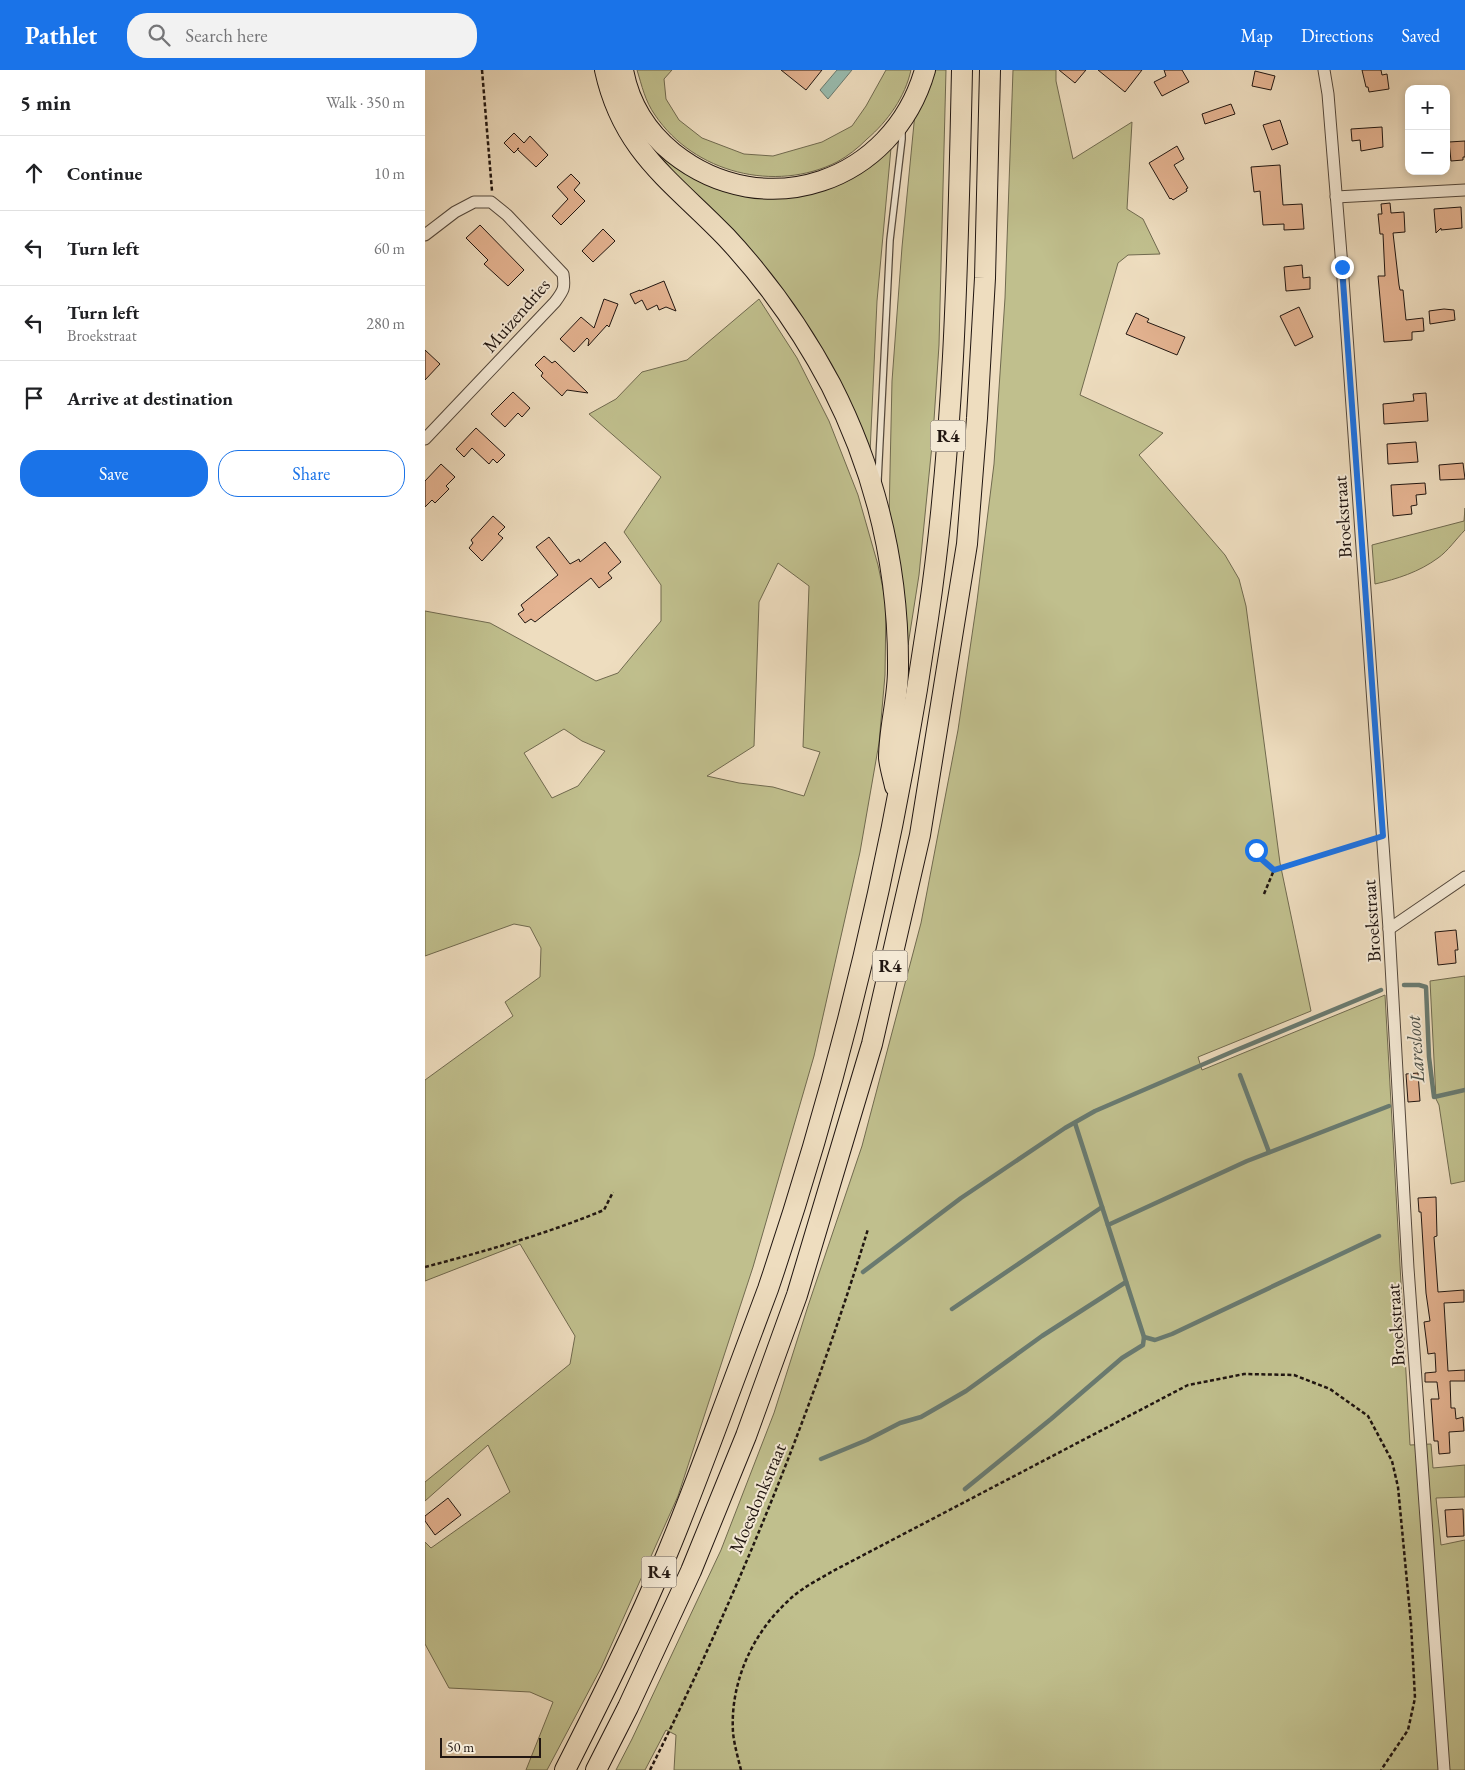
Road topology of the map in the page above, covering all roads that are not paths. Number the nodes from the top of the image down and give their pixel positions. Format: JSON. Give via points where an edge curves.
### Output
{"nodes":[{"id":1,"x":605,"y":70,"type":"edge"},
{"id":2,"x":623,"y":70,"type":"edge"},
{"id":3,"x":925,"y":70,"type":"edge"},
{"id":4,"x":962,"y":70,"type":"edge"},
{"id":5,"x":990,"y":70,"type":"edge"},
{"id":6,"x":1324,"y":70,"type":"edge"},
{"id":7,"x":901,"y":121,"type":"junction"},
{"id":8,"x":1465,"y":190,"type":"edge"},
{"id":9,"x":1336,"y":197,"type":"junction"},
{"id":10,"x":425,"y":236,"type":"edge"},
{"id":11,"x":425,"y":440,"type":"edge"},
{"id":12,"x":876,"y":494,"type":"junction"},
{"id":13,"x":897,"y":799,"type":"junction"},
{"id":14,"x":1465,"y":877,"type":"edge"},
{"id":15,"x":1389,"y":929,"type":"junction"},
{"id":16,"x":565,"y":1770,"type":"edge"},
{"id":17,"x":596,"y":1770,"type":"edge"},
{"id":18,"x":1444,"y":1770,"type":"edge"}],
"edges":[{"from":1,"to":12,"type":"highway","via":[[617,112],[637,146],[749,264],[807,344],[852,430]]},
{"from":2,"to":7,"type":"highway","via":[[633,102],[644,122],[662,143],[708,175],[759,189],[809,185],[847,170],[888,139]]},
{"from":3,"to":7,"type":"highway","via":[[913,102]]},
{"from":4,"to":13,"type":"highway","number":"R4","via":[[951,402],[929,616]]},
{"from":5,"to":17,"type":"highway","number":"R4","via":[[985,278],[967,534],[920,835],[872,1044],[797,1295],[746,1436],[691,1571]]},
{"from":6,"to":9,"type":"street","name":"Broekstraat"},
{"from":7,"to":12,"type":"lane","via":[[902,139],[890,240]]},
{"from":8,"to":9,"type":"street"},
{"from":9,"to":15,"type":"street","name":"Broekstraat"},
{"from":10,"to":11,"type":"street","name":"Muizendries","via":[[455,212],[474,202],[491,202],[507,214],[563,274],[564,288],[555,302]]},
{"from":12,"to":13,"type":"highway","via":[[893,579],[898,626],[898,672],[889,759]]},
{"from":13,"to":16,"type":"highway","number":"R4","via":[[869,935],[843,1038],[768,1289],[665,1559]]},
{"from":14,"to":15,"type":"street"},
{"from":15,"to":18,"type":"street","name":"Broekstraat","via":[[1408,1268]]}]}
